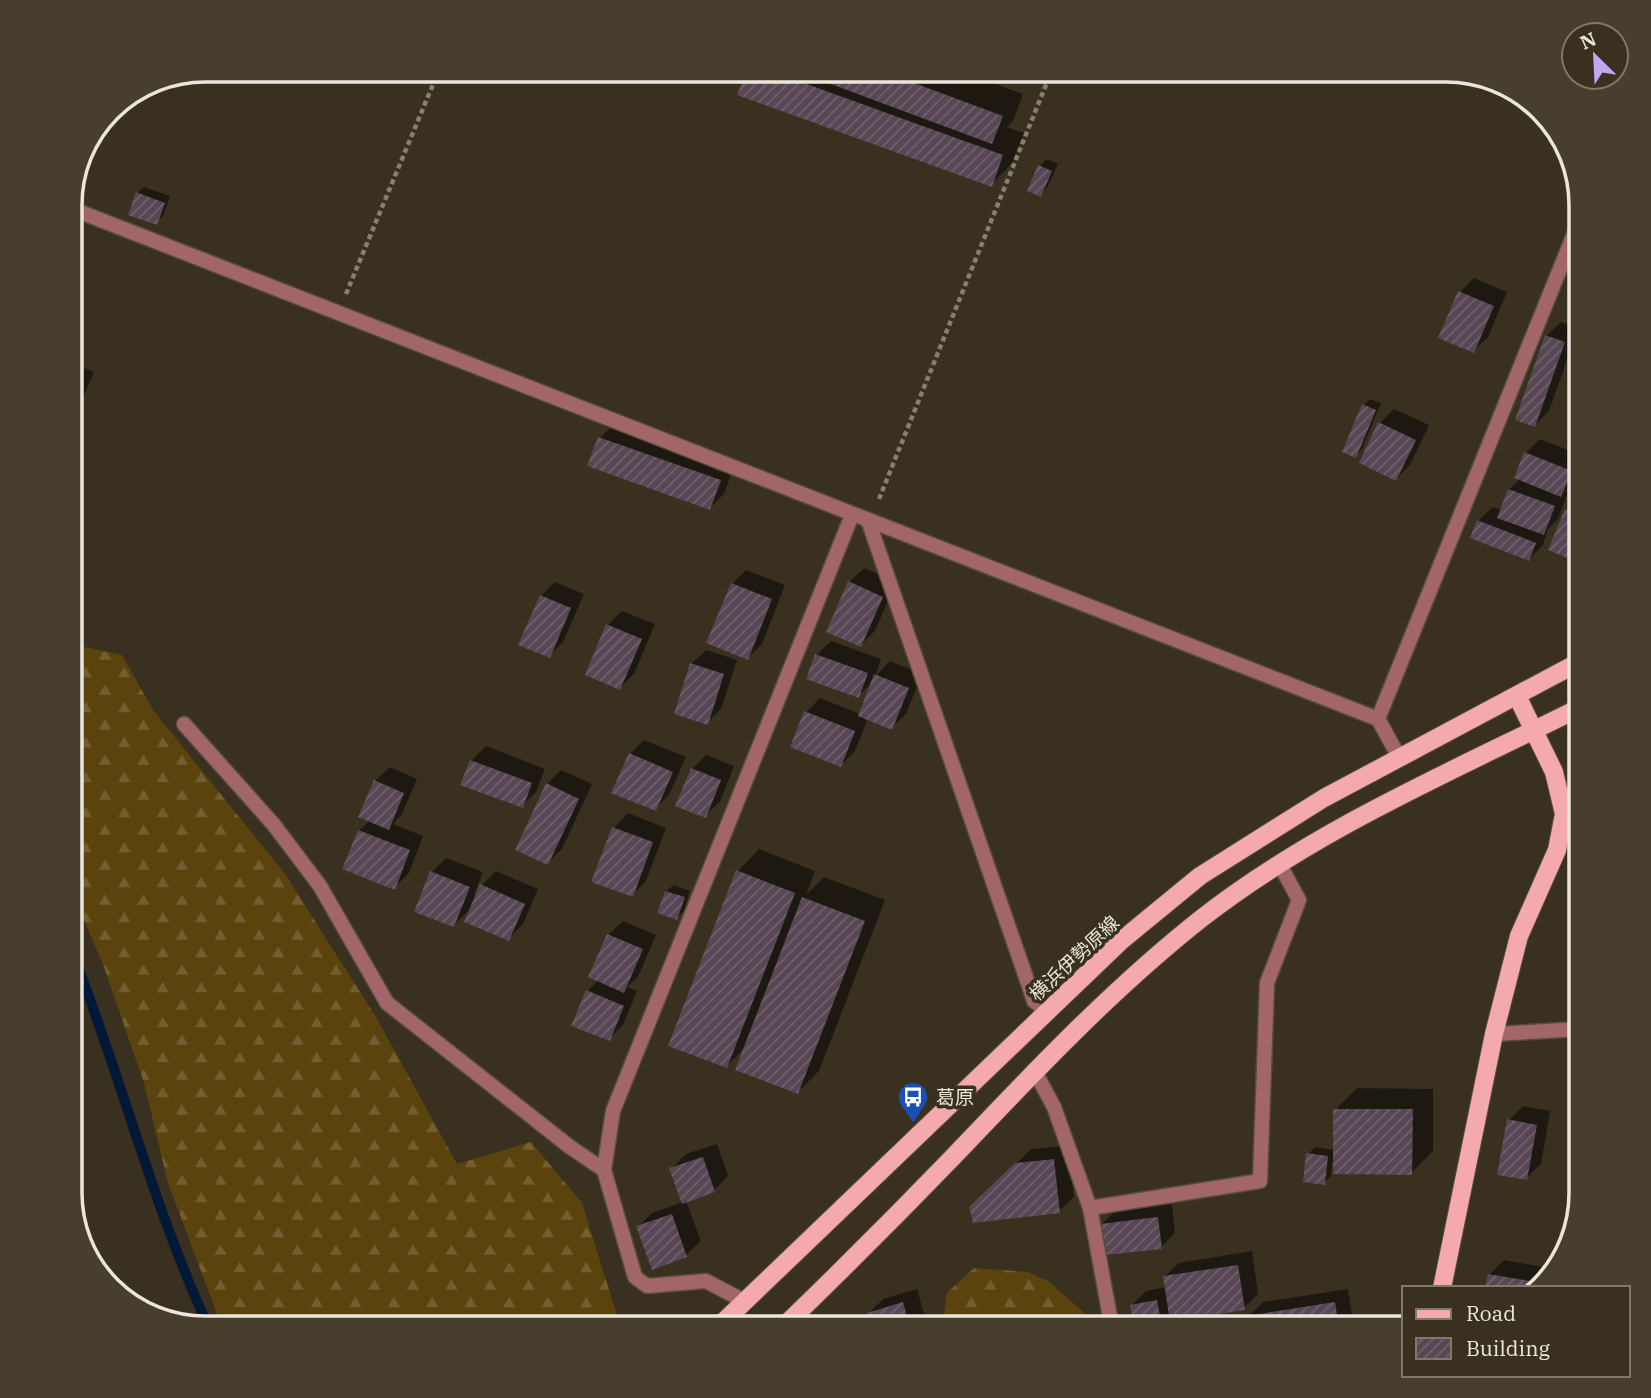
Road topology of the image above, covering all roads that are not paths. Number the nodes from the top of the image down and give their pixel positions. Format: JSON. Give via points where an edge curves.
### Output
{"nodes":[{"id":1,"x":83,"y":213,"type":"edge"},
{"id":2,"x":1569,"y":247,"type":"edge"},
{"id":3,"x":852,"y":516,"type":"junction"},
{"id":4,"x":869,"y":523,"type":"junction"},
{"id":5,"x":1569,"y":668,"type":"edge"},
{"id":6,"x":1517,"y":696,"type":"junction"},
{"id":7,"x":1569,"y":713,"type":"edge"},
{"id":8,"x":1378,"y":719,"type":"junction"},
{"id":9,"x":184,"y":724,"type":"dead end"},
{"id":10,"x":1535,"y":730,"type":"junction"},
{"id":11,"x":1399,"y":757,"type":"junction"},
{"id":12,"x":1280,"y":865,"type":"junction"},
{"id":13,"x":1047,"y":1012,"type":"junction"},
{"id":14,"x":1569,"y":1030,"type":"edge"},
{"id":15,"x":1494,"y":1034,"type":"junction"},
{"id":16,"x":1034,"y":1070,"type":"junction"},
{"id":17,"x":604,"y":1170,"type":"junction"},
{"id":18,"x":1090,"y":1208,"type":"junction"},
{"id":19,"x":1441,"y":1286,"type":"edge"},
{"id":20,"x":744,"y":1301,"type":"junction"},
{"id":21,"x":729,"y":1316,"type":"edge"},
{"id":22,"x":794,"y":1316,"type":"edge"},
{"id":23,"x":1110,"y":1316,"type":"edge"}],
"edges":[{"from":1,"to":3,"type":"street","via":[[339,310]]},
{"from":2,"to":8,"type":"street"},
{"from":3,"to":4,"type":"street"},
{"from":3,"to":17,"type":"street","via":[[613,1111]]},
{"from":4,"to":8,"type":"street"},
{"from":4,"to":13,"type":"street","via":[[1034,1001]]},
{"from":5,"to":6,"type":"main road","name":"横浜伊勢原線"},
{"from":6,"to":10,"type":"main road"},
{"from":6,"to":11,"type":"main road","name":"横浜伊勢原線"},
{"from":7,"to":10,"type":"main road"},
{"from":8,"to":11,"type":"street"},
{"from":9,"to":17,"type":"street","via":[[274,825],[320,886],[387,1003]]},
{"from":10,"to":12,"type":"main road","via":[[1407,792]]},
{"from":10,"to":15,"type":"main road","via":[[1555,772],[1564,814],[1558,850],[1519,936]]},
{"from":11,"to":13,"type":"main road","name":"横浜伊勢原線","via":[[1200,876],[1122,940]]},
{"from":12,"to":16,"type":"main road","via":[[1204,916],[1145,965]]},
{"from":12,"to":18,"type":"street","via":[[1300,900],[1267,984],[1260,1181]]},
{"from":13,"to":20,"type":"main road","name":"横浜伊勢原線"},
{"from":14,"to":15,"type":"street"},
{"from":15,"to":19,"type":"main road"},
{"from":16,"to":18,"type":"street","via":[[1054,1107]]},
{"from":16,"to":22,"type":"main road"},
{"from":17,"to":20,"type":"street","via":[[635,1277],[647,1286],[705,1281]]},
{"from":18,"to":23,"type":"street"},
{"from":20,"to":21,"type":"main road","name":"横浜伊勢原線"}]}
